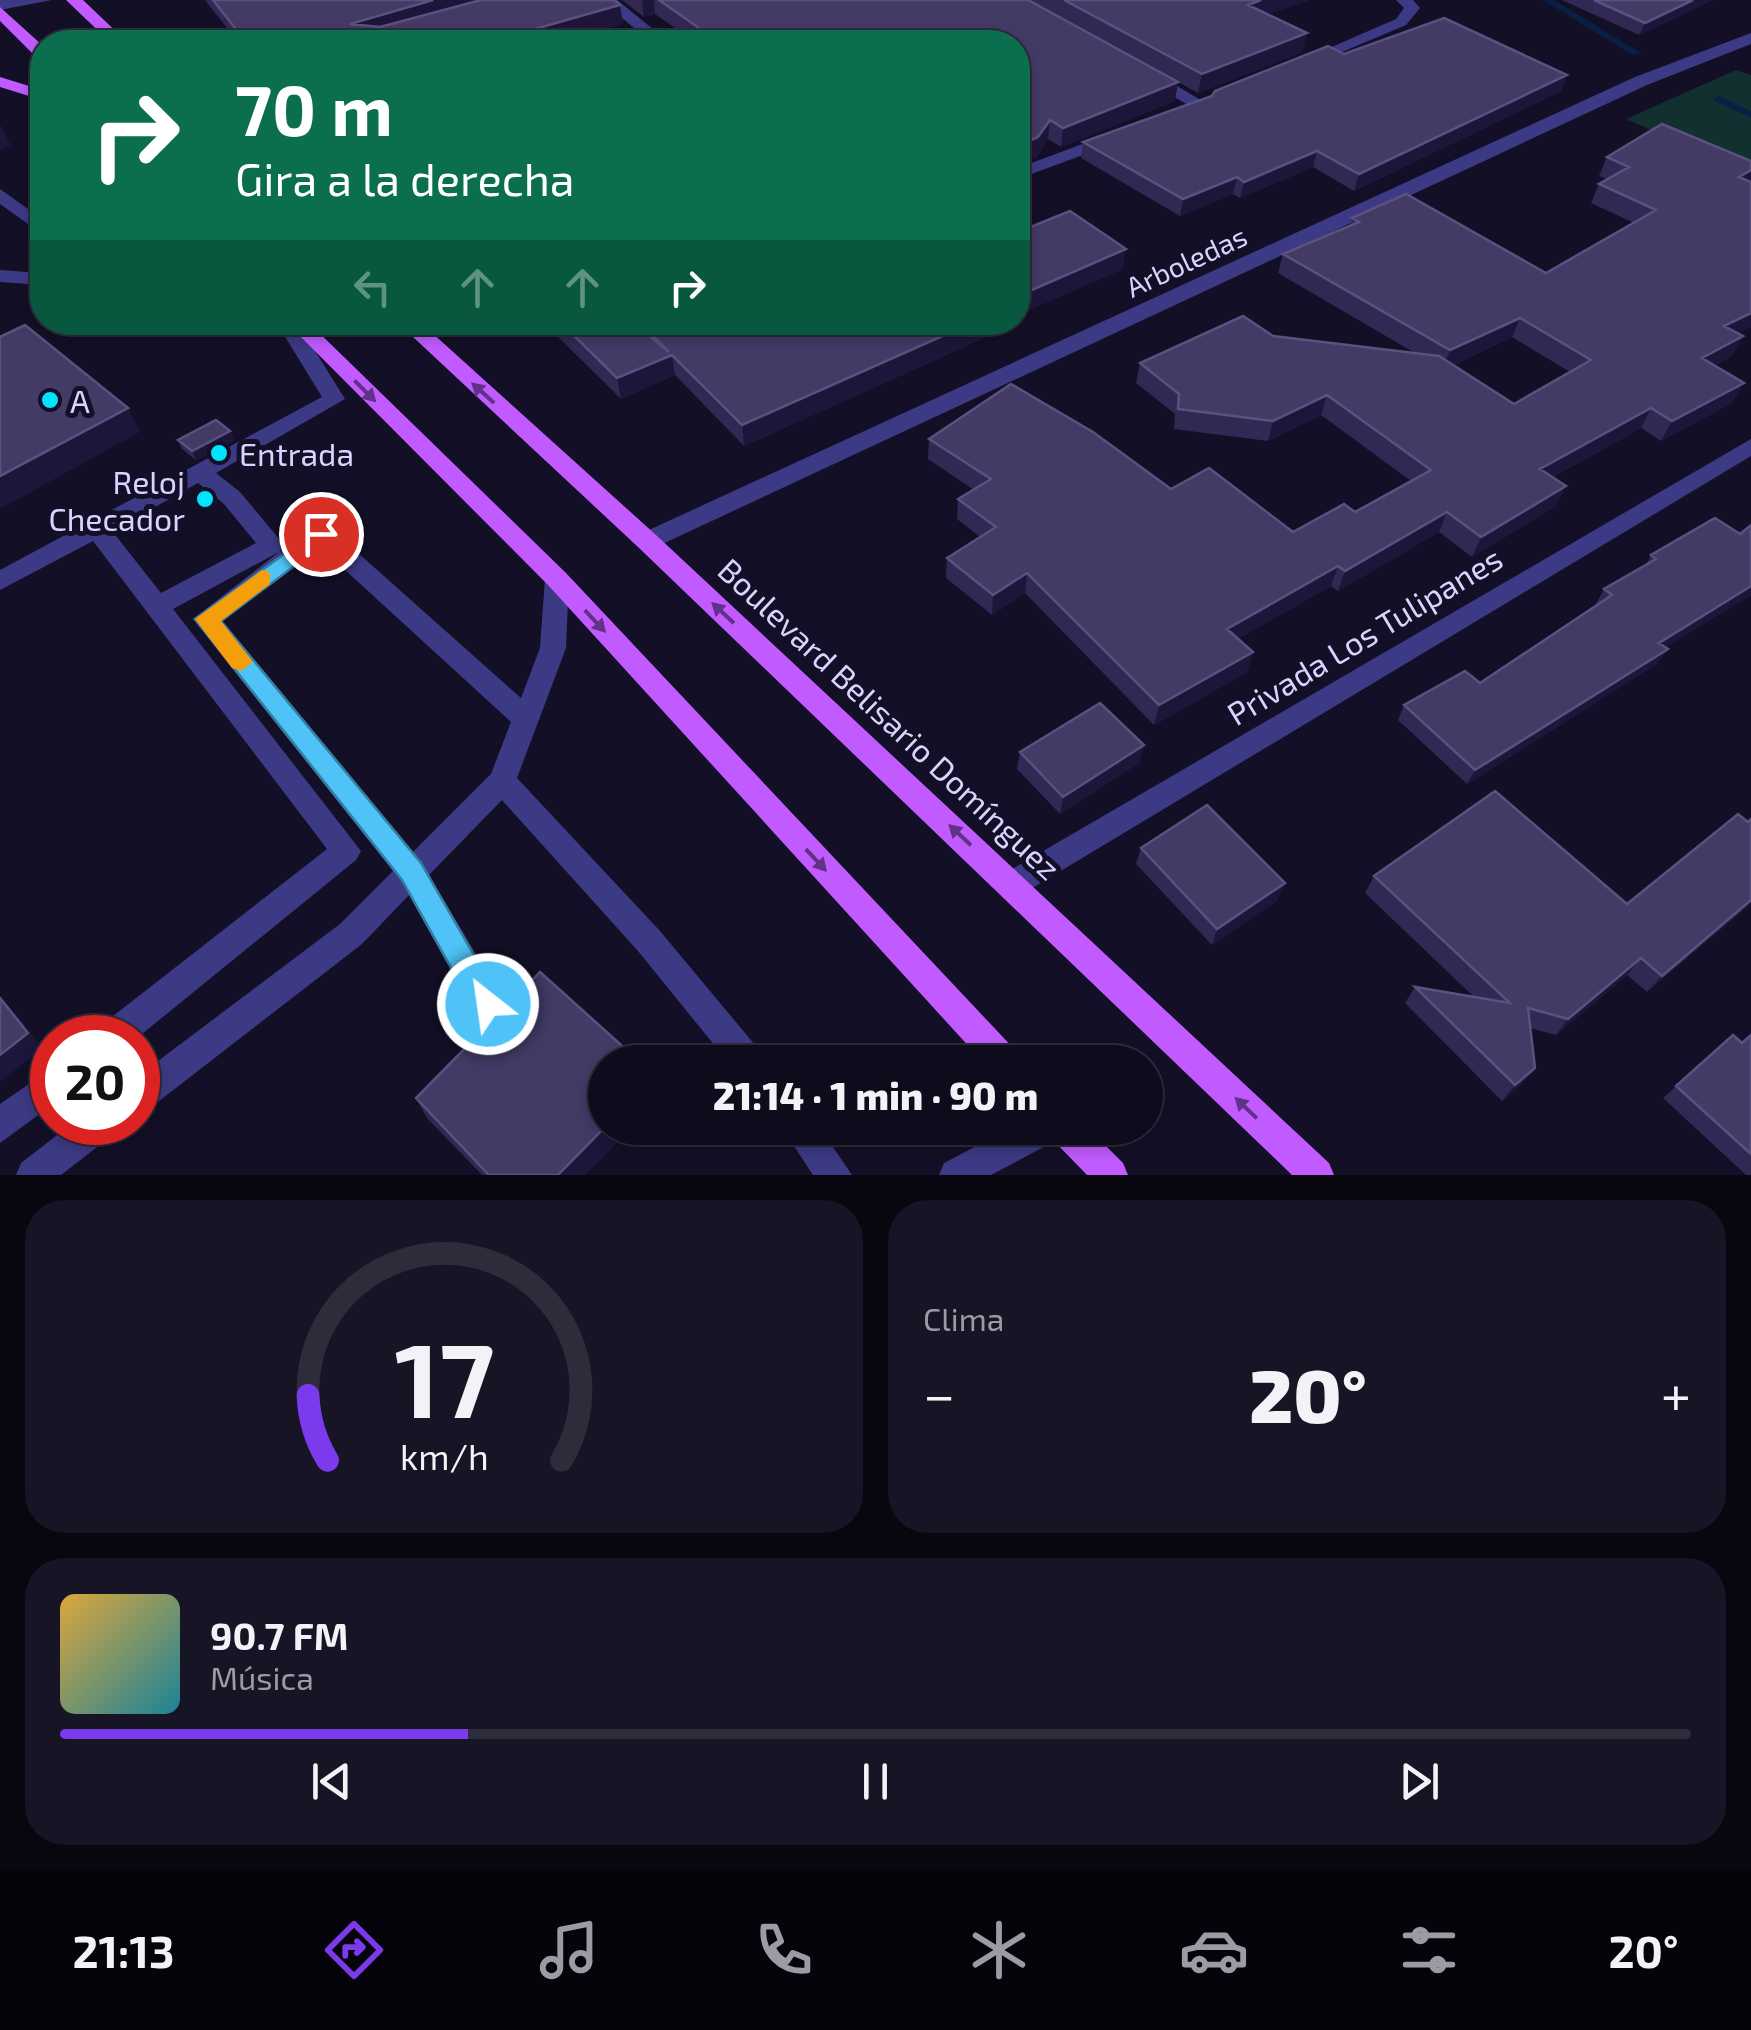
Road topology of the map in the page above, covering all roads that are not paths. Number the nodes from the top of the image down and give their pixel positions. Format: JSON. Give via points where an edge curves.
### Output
{"nodes":[{"id":1,"x":44,"y":0,"type":"edge"},
{"id":2,"x":74,"y":0,"type":"edge"},
{"id":3,"x":607,"y":0,"type":"edge"},
{"id":4,"x":1408,"y":4,"type":"edge"},
{"id":5,"x":0,"y":8,"type":"edge"},
{"id":6,"x":105,"y":30,"type":"edge"},
{"id":7,"x":646,"y":30,"type":"edge"},
{"id":8,"x":1751,"y":38,"type":"edge"},
{"id":9,"x":30,"y":41,"type":"edge"},
{"id":10,"x":1132,"y":67,"type":"edge"},
{"id":11,"x":1292,"y":67,"type":"edge"},
{"id":12,"x":0,"y":82,"type":"edge"},
{"id":13,"x":30,"y":91,"type":"edge"},
{"id":14,"x":1219,"y":97,"type":"edge"},
{"id":15,"x":1201,"y":105,"type":"junction"},
{"id":16,"x":1183,"y":112,"type":"edge"},
{"id":17,"x":1128,"y":132,"type":"edge"},
{"id":18,"x":1030,"y":169,"type":"edge"},
{"id":19,"x":0,"y":195,"type":"edge"},
{"id":20,"x":30,"y":219,"type":"edge"},
{"id":21,"x":0,"y":276,"type":"edge"},
{"id":22,"x":30,"y":279,"type":"edge"},
{"id":23,"x":294,"y":335,"type":"edge"},
{"id":24,"x":309,"y":335,"type":"edge"},
{"id":25,"x":421,"y":335,"type":"edge"},
{"id":26,"x":1751,"y":446,"type":"edge"},
{"id":27,"x":198,"y":471,"type":"junction"},
{"id":28,"x":95,"y":526,"type":"junction"},
{"id":29,"x":647,"y":541,"type":"junction"},
{"id":30,"x":557,"y":580,"type":"junction"},
{"id":31,"x":0,"y":581,"type":"edge"},
{"id":32,"x":157,"y":606,"type":"junction"},
{"id":33,"x":524,"y":717,"type":"junction"},
{"id":34,"x":502,"y":781,"type":"junction"},
{"id":35,"x":412,"y":871,"type":"junction"},
{"id":36,"x":1012,"y":884,"type":"junction"},
{"id":37,"x":140,"y":1015,"type":"edge"},
{"id":38,"x":507,"y":1038,"type":"edge"},
{"id":39,"x":734,"y":1045,"type":"edge"},
{"id":40,"x":988,"y":1045,"type":"edge"},
{"id":41,"x":160,"y":1079,"type":"edge"},
{"id":42,"x":30,"y":1102,"type":"edge"},
{"id":43,"x":0,"y":1126,"type":"edge"},
{"id":44,"x":72,"y":1145,"type":"edge"},
{"id":45,"x":813,"y":1145,"type":"edge"},
{"id":46,"x":1013,"y":1145,"type":"edge"},
{"id":47,"x":1082,"y":1145,"type":"edge"},
{"id":48,"x":33,"y":1175,"type":"edge"},
{"id":49,"x":835,"y":1175,"type":"edge"},
{"id":50,"x":956,"y":1175,"type":"edge"},
{"id":51,"x":1111,"y":1175,"type":"edge"},
{"id":52,"x":1317,"y":1175,"type":"edge"}],
"edges":[{"from":1,"to":5,"type":"street"},
{"from":2,"to":6,"type":"main road"},
{"from":3,"to":7,"type":"street"},
{"from":4,"to":11,"type":"street","via":[[1401,22]]},
{"from":5,"to":9,"type":"main road"},
{"from":8,"to":29,"type":"street","name":"Arboledas","via":[[1641,81]]},
{"from":10,"to":15,"type":"street"},
{"from":12,"to":13,"type":"main road"},
{"from":14,"to":15,"type":"street"},
{"from":15,"to":16,"type":"street"},
{"from":17,"to":18,"type":"street"},
{"from":19,"to":20,"type":"street"},
{"from":21,"to":22,"type":"street"},
{"from":23,"to":27,"type":"street","via":[[334,399]]},
{"from":24,"to":30,"type":"main road","one_way":true},
{"from":29,"to":25,"type":"main road","name":"Boulevard Belisario Domínguez","one_way":true},
{"from":26,"to":36,"type":"street","name":"Privada Los Tulipanes"},
{"from":27,"to":28,"type":"street"},
{"from":27,"to":32,"type":"street","via":[[232,498],[271,546]]},
{"from":28,"to":31,"type":"street"},
{"from":28,"to":32,"type":"street"},
{"from":36,"to":29,"type":"main road","name":"Boulevard Belisario Domínguez","one_way":true},
{"from":30,"to":33,"type":"street","via":[[553,648]]},
{"from":30,"to":40,"type":"main road","one_way":true},
{"from":32,"to":37,"type":"street","via":[[346,851]]},
{"from":33,"to":34,"type":"street"},
{"from":33,"to":35,"type":"street","via":[[321,534],[206,619]]},
{"from":34,"to":35,"type":"street"},
{"from":34,"to":39,"type":"street"},
{"from":35,"to":38,"type":"street"},
{"from":35,"to":41,"type":"street","via":[[351,934]]},
{"from":52,"to":36,"type":"main road","name":"Boulevard Belisario Domínguez","one_way":true},
{"from":42,"to":43,"type":"street"},
{"from":44,"to":48,"type":"street"},
{"from":45,"to":49,"type":"street"},
{"from":46,"to":50,"type":"street"},
{"from":47,"to":51,"type":"main road"}]}
